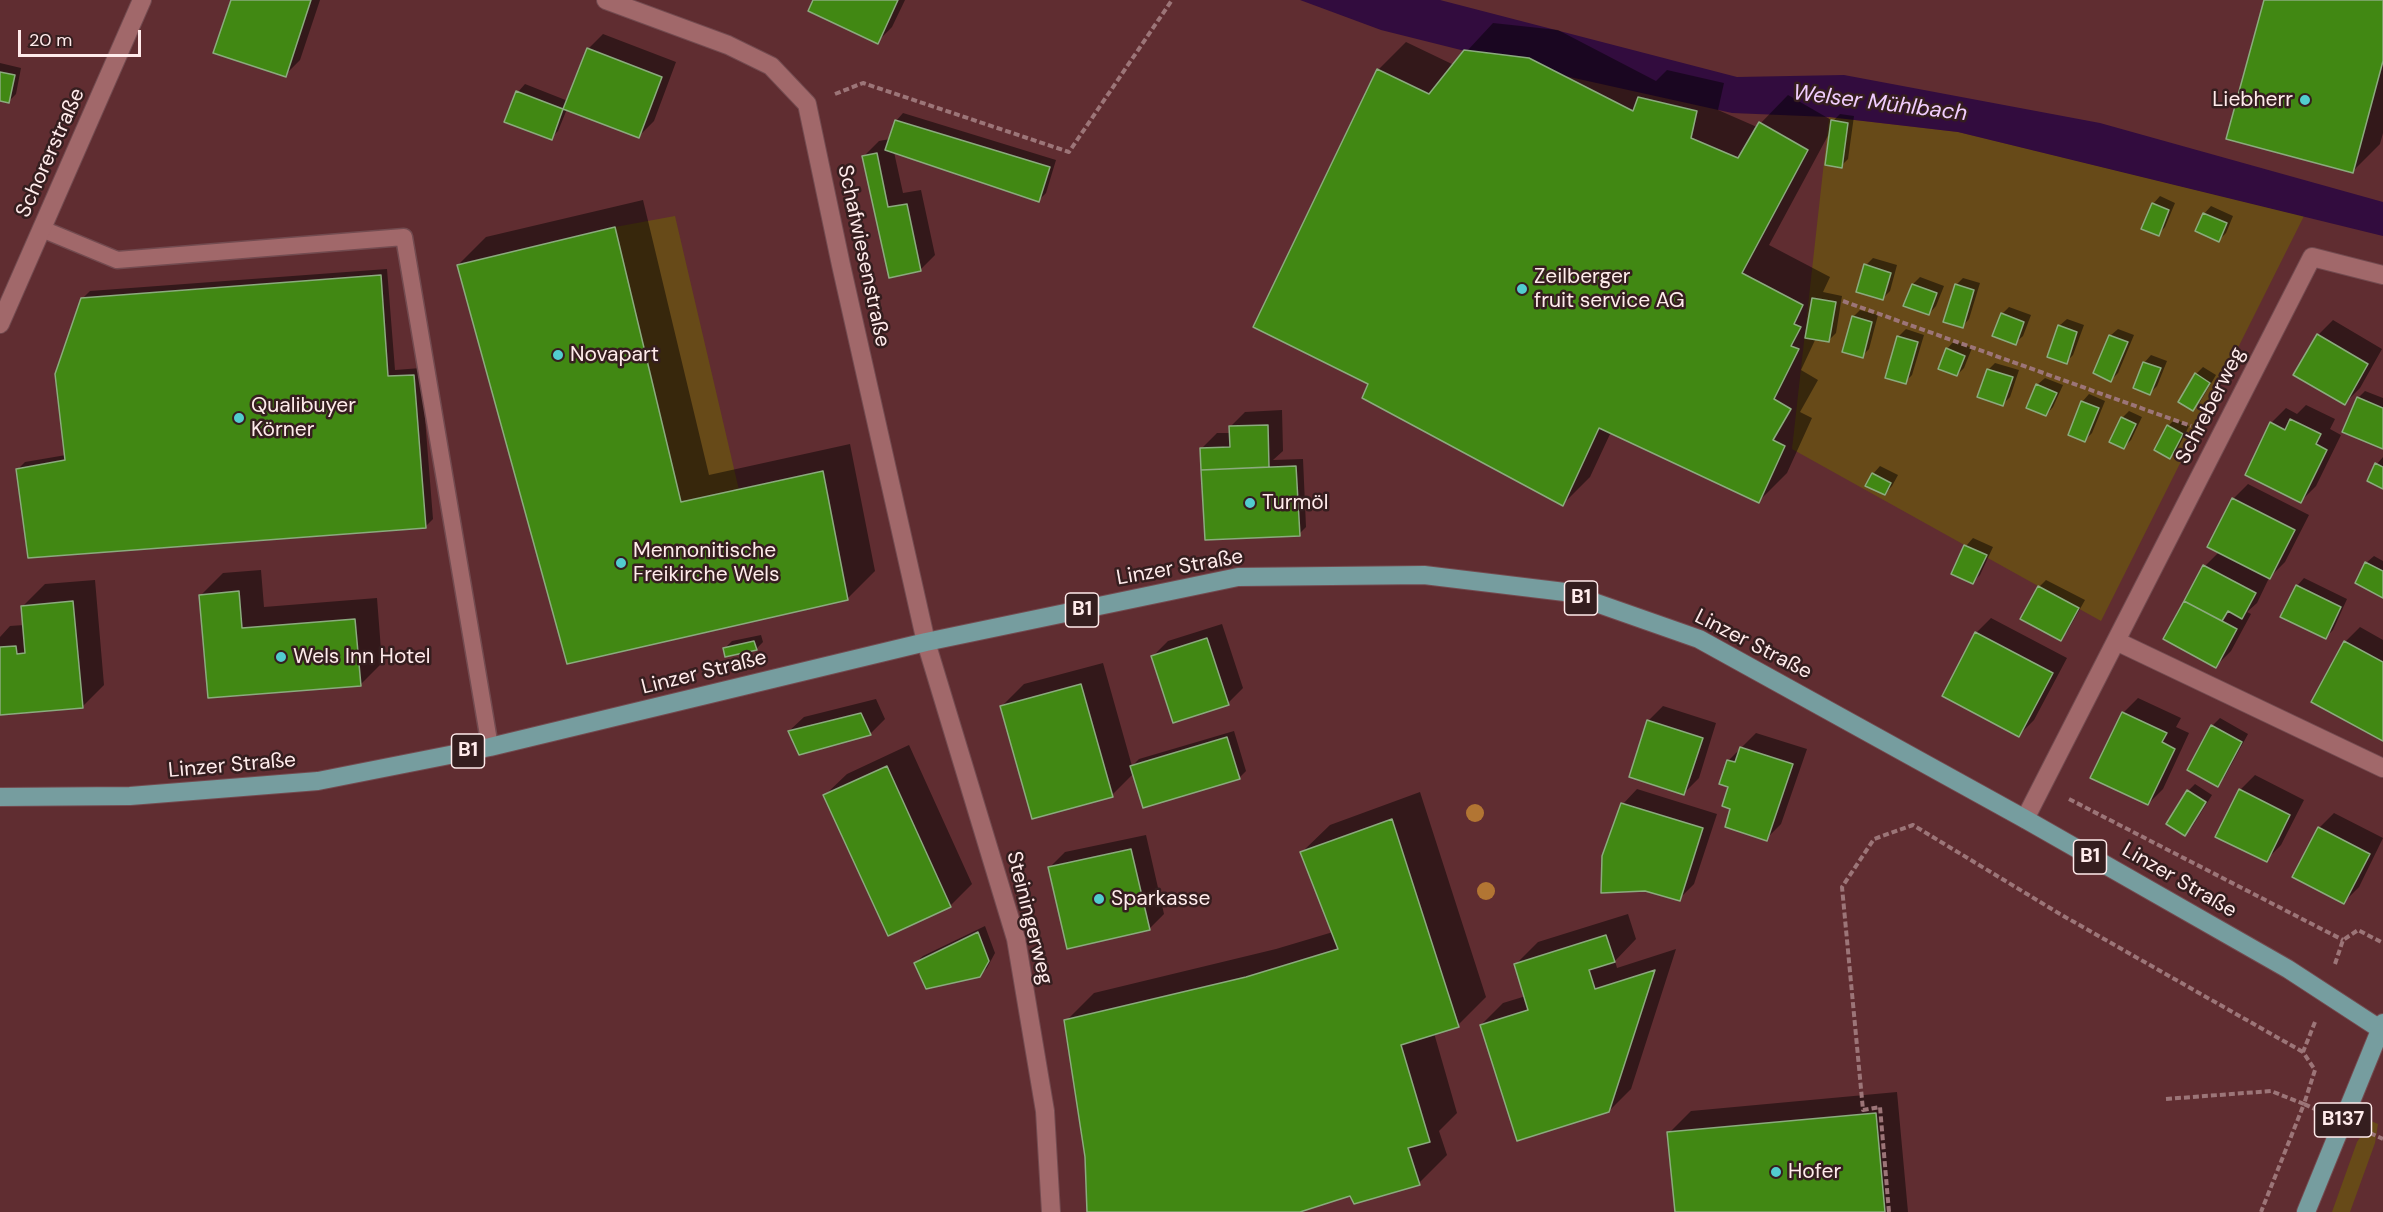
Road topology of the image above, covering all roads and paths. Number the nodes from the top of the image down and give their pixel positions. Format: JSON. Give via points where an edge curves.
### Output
{"nodes":[{"id":1,"x":142,"y":0,"type":"edge"},
{"id":2,"x":606,"y":0,"type":"edge"},
{"id":3,"x":1172,"y":0,"type":"edge"},
{"id":4,"x":807,"y":105,"type":"junction"},
{"id":5,"x":42,"y":229,"type":"junction"},
{"id":6,"x":2383,"y":275,"type":"edge"},
{"id":7,"x":1843,"y":301,"type":"dead end"},
{"id":8,"x":0,"y":324,"type":"edge"},
{"id":9,"x":2220,"y":436,"type":"junction"},
{"id":10,"x":2116,"y":641,"type":"junction"},
{"id":11,"x":926,"y":642,"type":"junction"},
{"id":12,"x":490,"y":747,"type":"junction"},
{"id":13,"x":2383,"y":768,"type":"edge"},
{"id":14,"x":2041,"y":785,"type":"junction"},
{"id":15,"x":0,"y":797,"type":"edge"},
{"id":16,"x":2025,"y":819,"type":"junction"},
{"id":17,"x":2343,"y":940,"type":"dead end"},
{"id":18,"x":2382,"y":1027,"type":"edge"},
{"id":19,"x":2303,"y":1052,"type":"dead end"},
{"id":20,"x":2166,"y":1099,"type":"dead end"},
{"id":21,"x":1052,"y":1212,"type":"edge"},
{"id":22,"x":1889,"y":1212,"type":"edge"},
{"id":23,"x":2260,"y":1212,"type":"edge"},
{"id":24,"x":2306,"y":1212,"type":"edge"}],
"edges":[{"from":1,"to":5,"type":"street","name":"Schorerstraße"},
{"from":2,"to":4,"type":"street","via":[[728,45],[771,66]]},
{"from":3,"to":4,"type":"path","via":[[1069,152],[863,84]]},
{"from":4,"to":11,"type":"street","name":"Schafwiesenstraße"},
{"from":5,"to":8,"type":"street","name":"Schorerstraße"},
{"from":5,"to":12,"type":"lane","via":[[117,260],[404,237]]},
{"from":6,"to":9,"type":"street","name":"Schreberweg","via":[[2313,256]]},
{"from":7,"to":9,"type":"path"},
{"from":9,"to":10,"type":"street","name":"Schreberweg"},
{"from":10,"to":13,"type":"street"},
{"from":10,"to":14,"type":"street","name":"Schreberweg"},
{"from":11,"to":12,"type":"main road","name":"Linzer Straße","number":"B1"},
{"from":11,"to":16,"type":"main road","name":"Linzer Straße","number":"B1","via":[[1238,577],[1425,575],[1565,592],[1699,639]]},
{"from":11,"to":21,"type":"street","name":"Steiningerweg","via":[[1016,939],[1045,1111]]},
{"from":12,"to":15,"type":"main road","name":"Linzer Straße","number":"B1","via":[[318,781],[130,796]]},
{"from":14,"to":16,"type":"street","name":"Schreberweg"},
{"from":14,"to":17,"type":"path"},
{"from":16,"to":18,"type":"main road","name":"Linzer Straße","number":"B1"},
{"from":18,"to":24,"type":"main road","number":"B137"},
{"from":19,"to":22,"type":"path","via":[[1913,825],[1874,839],[1842,887],[1863,1110],[1880,1107]]},
{"from":20,"to":23,"type":"path","via":[[2271,1092],[2304,1104]]}]}
